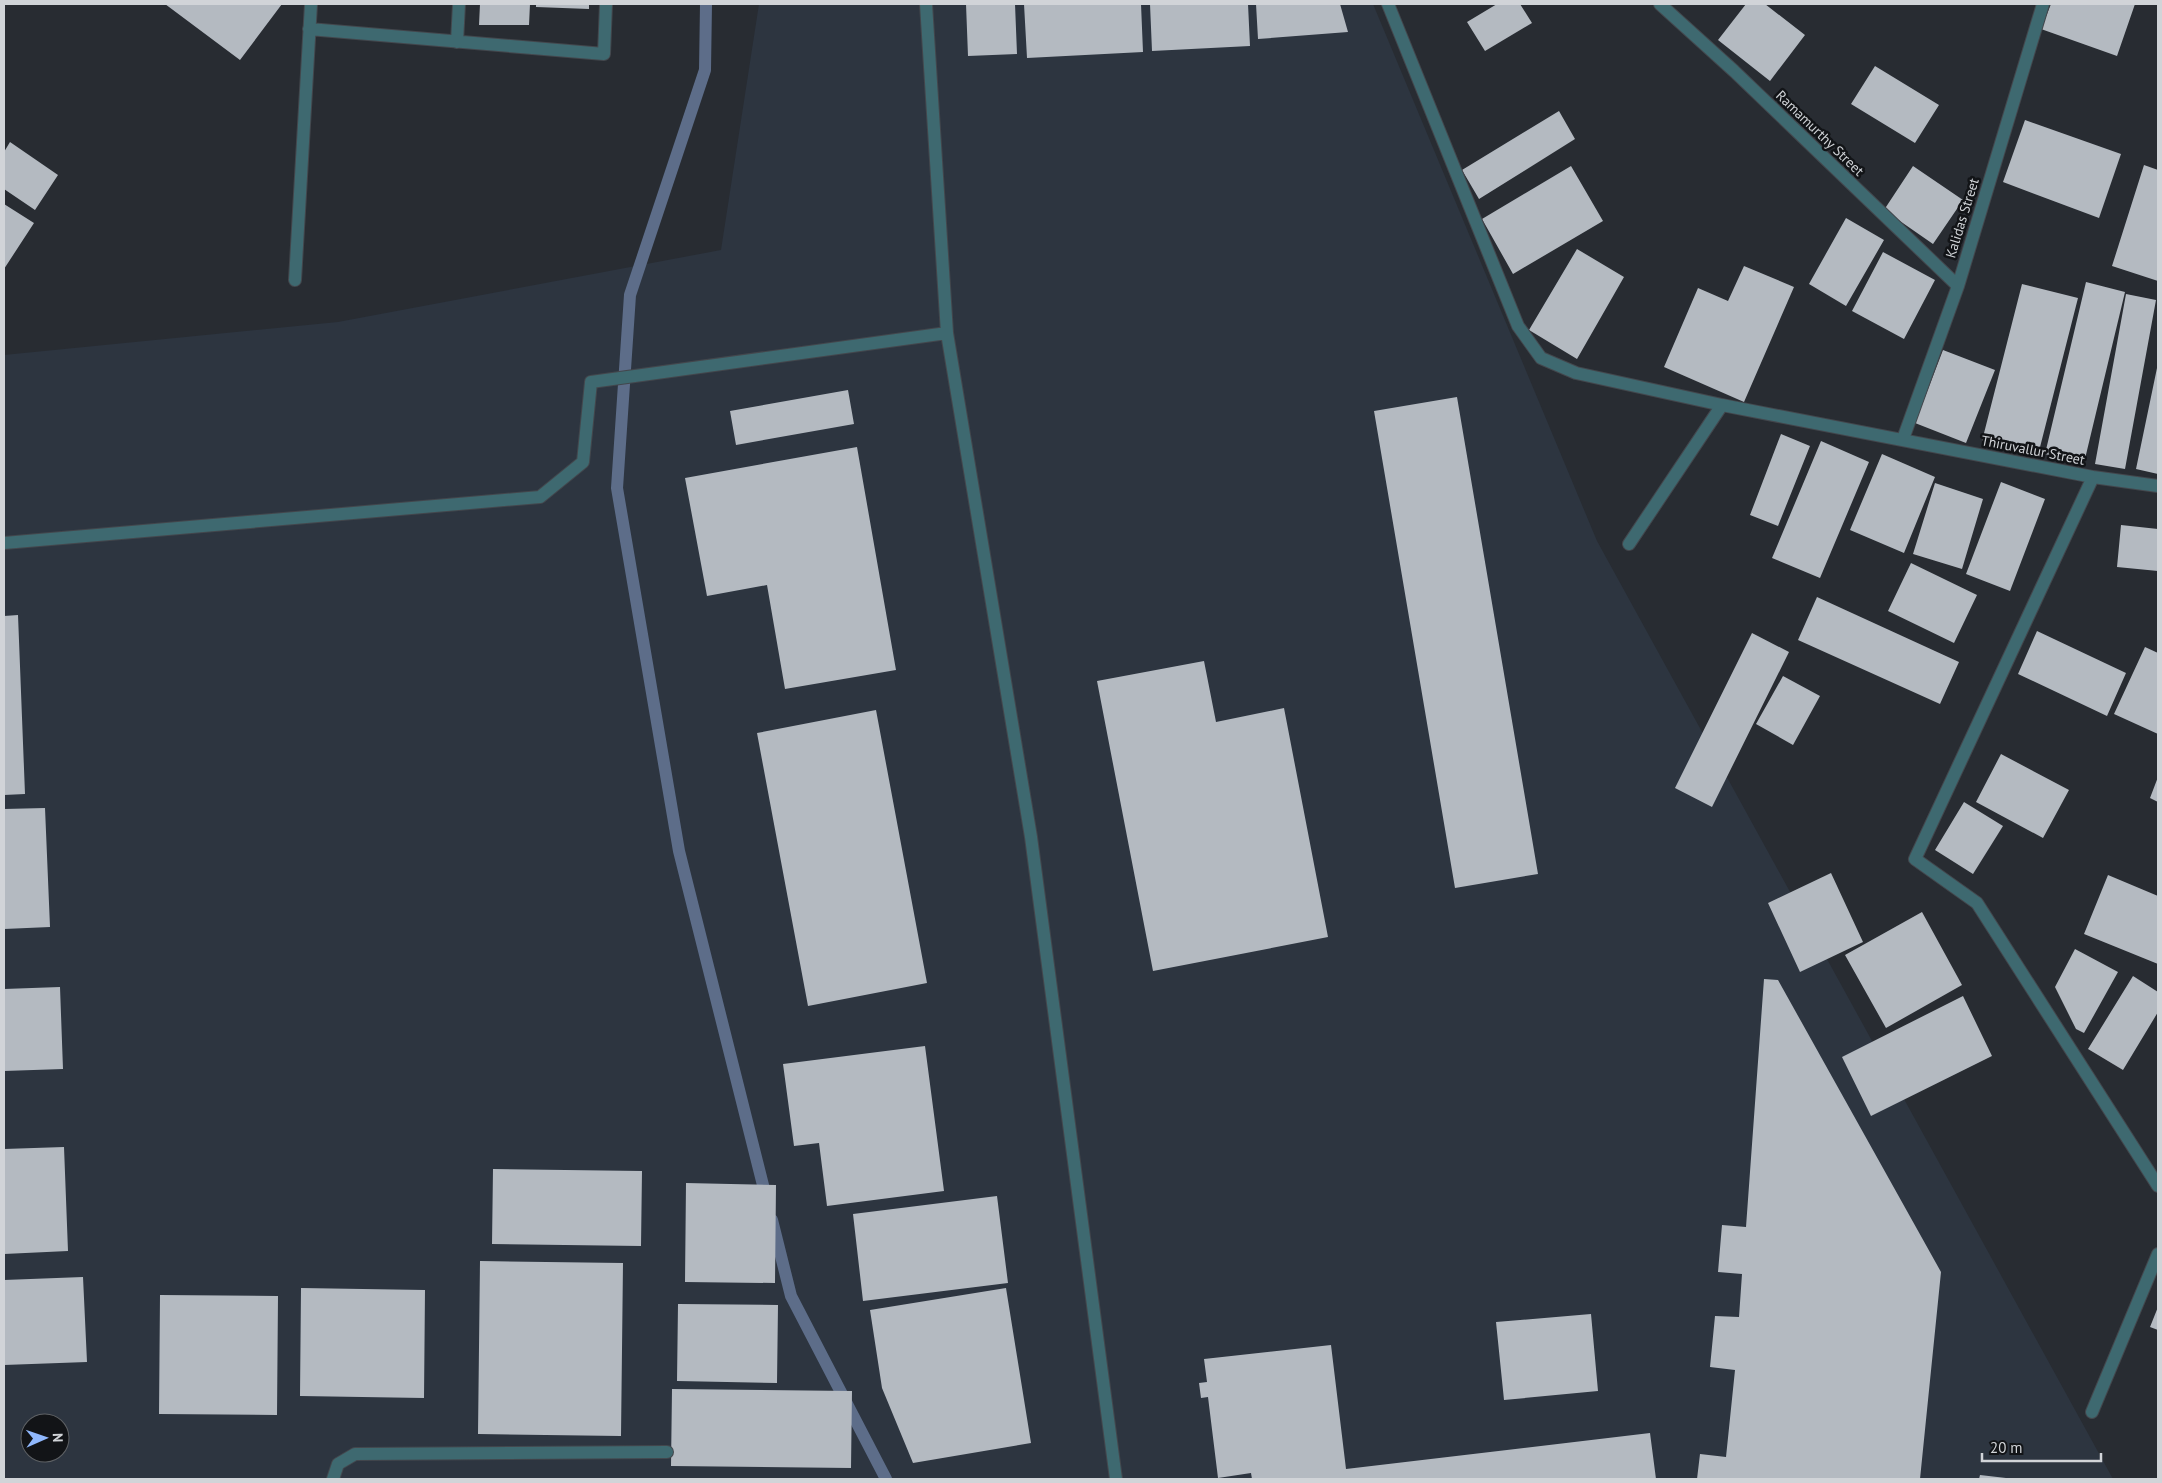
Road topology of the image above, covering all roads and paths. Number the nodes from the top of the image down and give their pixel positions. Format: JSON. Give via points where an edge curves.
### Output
{"nodes":[{"id":1,"x":310,"y":4,"type":"edge"},
{"id":2,"x":459,"y":4,"type":"edge"},
{"id":3,"x":606,"y":4,"type":"edge"},
{"id":4,"x":926,"y":4,"type":"edge"},
{"id":5,"x":1388,"y":4,"type":"edge"},
{"id":6,"x":1660,"y":4,"type":"edge"},
{"id":7,"x":2043,"y":4,"type":"edge"},
{"id":8,"x":309,"y":29,"type":"junction"},
{"id":9,"x":457,"y":42,"type":"junction"},
{"id":10,"x":295,"y":280,"type":"dead end"},
{"id":11,"x":1958,"y":286,"type":"junction"},
{"id":12,"x":947,"y":333,"type":"junction"},
{"id":13,"x":1722,"y":405,"type":"junction"},
{"id":14,"x":1903,"y":439,"type":"junction"},
{"id":15,"x":2093,"y":477,"type":"junction"},
{"id":16,"x":2158,"y":486,"type":"edge"},
{"id":17,"x":4,"y":543,"type":"edge"},
{"id":18,"x":1629,"y":544,"type":"dead end"},
{"id":19,"x":2158,"y":1186,"type":"edge"},
{"id":20,"x":2158,"y":1254,"type":"edge"},
{"id":21,"x":2092,"y":1412,"type":"dead end"},
{"id":22,"x":667,"y":1452,"type":"dead end"},
{"id":23,"x":332,"y":1479,"type":"edge"},
{"id":24,"x":1116,"y":1479,"type":"edge"}],
"edges":[{"from":1,"to":8,"type":"street"},
{"from":2,"to":9,"type":"street"},
{"from":3,"to":9,"type":"street","via":[[604,54]]},
{"from":4,"to":12,"type":"street"},
{"from":5,"to":13,"type":"street","name":"Thiruvallur Street","via":[[1518,326],[1541,358],[1576,373]]},
{"from":6,"to":11,"type":"street","name":"Ramamurthy Street"},
{"from":7,"to":11,"type":"street","name":"Kalidas Street"},
{"from":8,"to":9,"type":"street"},
{"from":8,"to":10,"type":"street"},
{"from":11,"to":14,"type":"street","name":"Kalidas Street"},
{"from":12,"to":17,"type":"street","via":[[591,382],[584,462],[540,496]]},
{"from":12,"to":24,"type":"street","via":[[1031,837]]},
{"from":13,"to":14,"type":"street","name":"Thiruvallur Street"},
{"from":13,"to":18,"type":"street"},
{"from":14,"to":15,"type":"street","name":"Thiruvallur Street"},
{"from":15,"to":16,"type":"street","name":"Thiruvallur Street"},
{"from":15,"to":19,"type":"street","via":[[1915,859],[1977,903]]},
{"from":20,"to":21,"type":"street"},
{"from":22,"to":23,"type":"street","via":[[355,1454],[338,1464]]}]}
